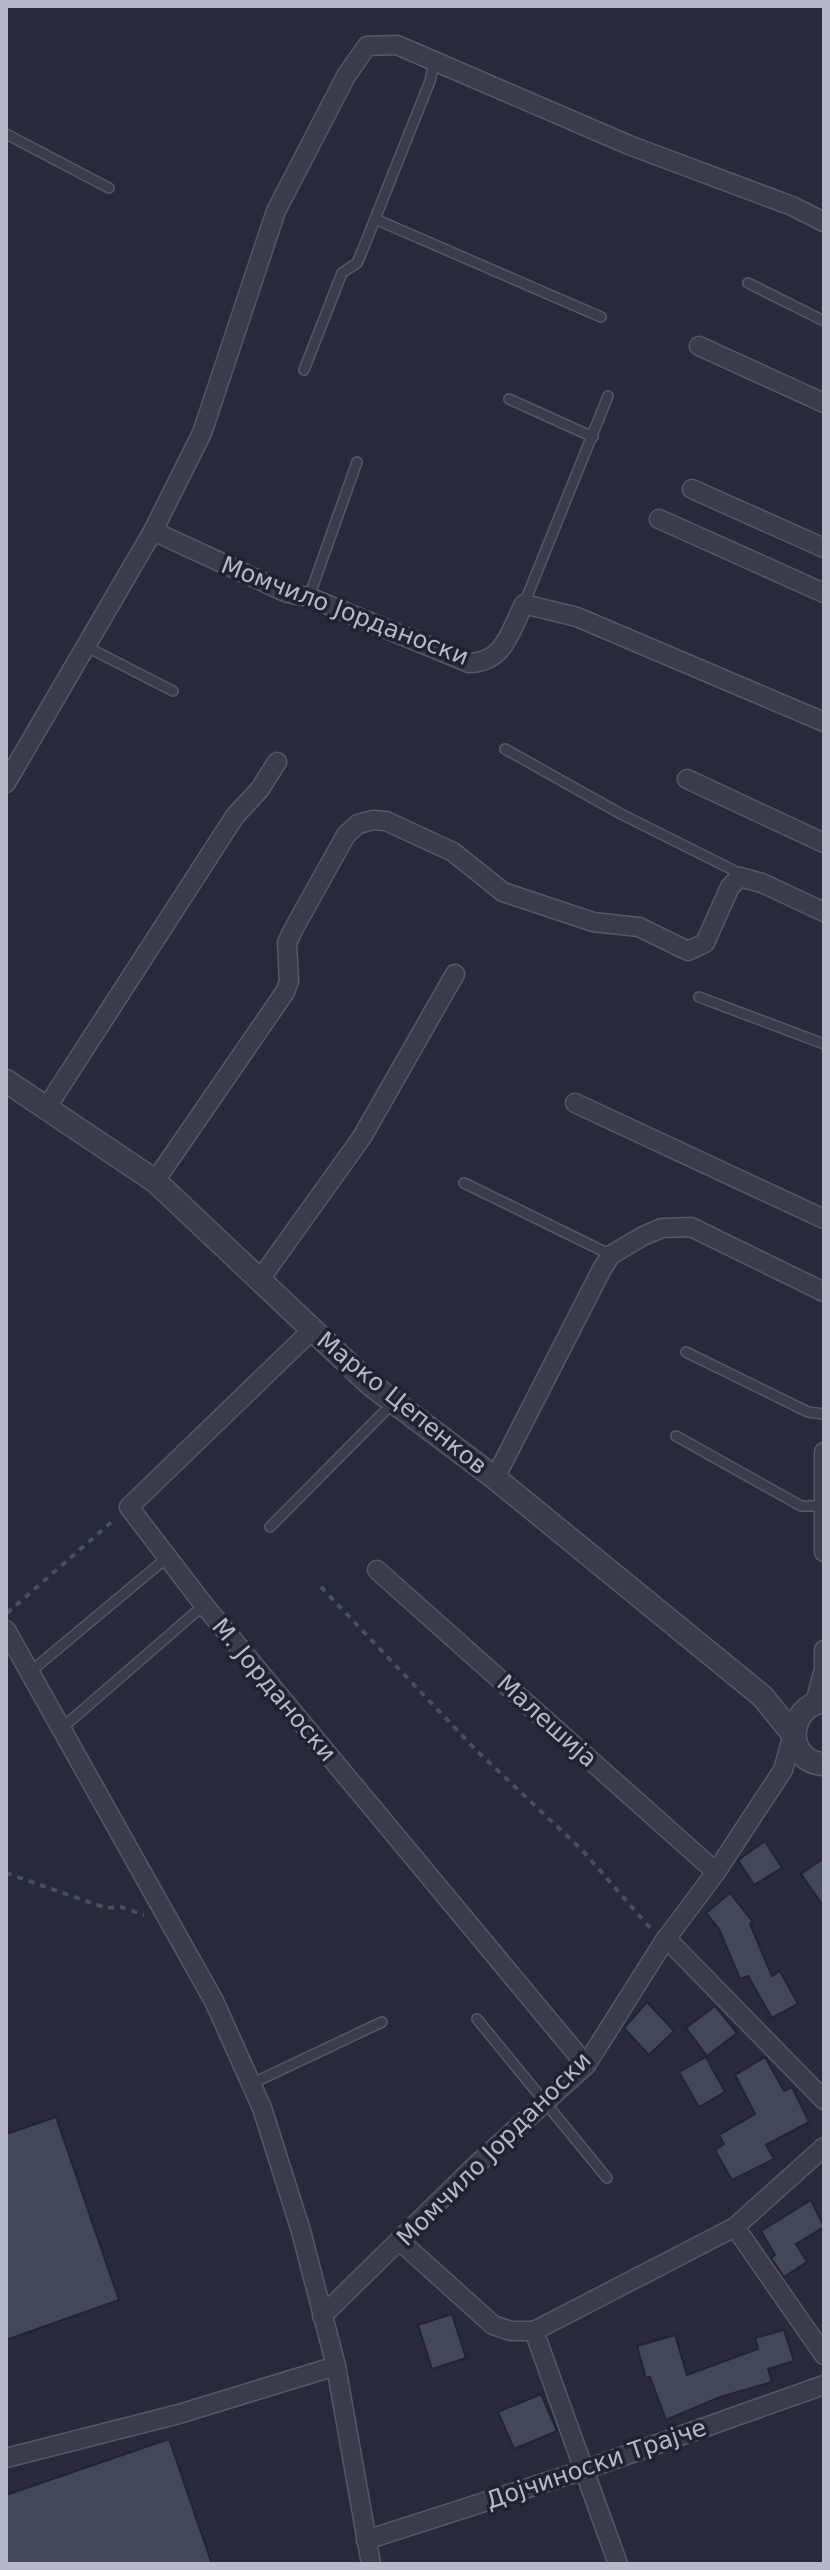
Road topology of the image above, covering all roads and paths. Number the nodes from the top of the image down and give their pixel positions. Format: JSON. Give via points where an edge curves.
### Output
{"nodes":[{"id":1,"x":434,"y":63,"type":"junction"},
{"id":2,"x":6,"y":134,"type":"edge"},
{"id":3,"x":109,"y":188,"type":"dead end"},
{"id":4,"x":375,"y":219,"type":"junction"},
{"id":5,"x":824,"y":222,"type":"edge"},
{"id":6,"x":748,"y":283,"type":"dead end"},
{"id":7,"x":601,"y":317,"type":"dead end"},
{"id":8,"x":824,"y":321,"type":"edge"},
{"id":9,"x":699,"y":346,"type":"dead end"},
{"id":10,"x":304,"y":370,"type":"dead end"},
{"id":11,"x":608,"y":396,"type":"dead end"},
{"id":12,"x":509,"y":399,"type":"dead end"},
{"id":13,"x":824,"y":403,"type":"edge"},
{"id":14,"x":593,"y":437,"type":"junction"},
{"id":15,"x":357,"y":462,"type":"dead end"},
{"id":16,"x":692,"y":489,"type":"dead end"},
{"id":17,"x":659,"y":519,"type":"dead end"},
{"id":18,"x":153,"y":531,"type":"junction"},
{"id":19,"x":824,"y":548,"type":"edge"},
{"id":20,"x":824,"y":593,"type":"edge"},
{"id":21,"x":309,"y":597,"type":"junction"},
{"id":22,"x":524,"y":604,"type":"junction"},
{"id":23,"x":87,"y":647,"type":"junction"},
{"id":24,"x":173,"y":691,"type":"dead end"},
{"id":25,"x":824,"y":722,"type":"edge"},
{"id":26,"x":505,"y":749,"type":"dead end"},
{"id":27,"x":277,"y":762,"type":"dead end"},
{"id":28,"x":687,"y":779,"type":"dead end"},
{"id":29,"x":6,"y":783,"type":"edge"},
{"id":30,"x":824,"y":843,"type":"edge"},
{"id":31,"x":748,"y":877,"type":"junction"},
{"id":32,"x":824,"y":912,"type":"edge"},
{"id":33,"x":455,"y":974,"type":"dead end"},
{"id":34,"x":699,"y":997,"type":"dead end"},
{"id":35,"x":824,"y":1044,"type":"edge"},
{"id":36,"x":6,"y":1081,"type":"edge"},
{"id":37,"x":575,"y":1103,"type":"dead end"},
{"id":38,"x":47,"y":1107,"type":"junction"},
{"id":39,"x":155,"y":1181,"type":"junction"},
{"id":40,"x":464,"y":1183,"type":"dead end"},
{"id":41,"x":824,"y":1219,"type":"edge"},
{"id":42,"x":611,"y":1255,"type":"junction"},
{"id":43,"x":261,"y":1278,"type":"junction"},
{"id":44,"x":824,"y":1292,"type":"edge"},
{"id":45,"x":311,"y":1331,"type":"junction"},
{"id":46,"x":686,"y":1352,"type":"dead end"},
{"id":47,"x":394,"y":1402,"type":"junction"},
{"id":48,"x":824,"y":1414,"type":"edge"},
{"id":49,"x":676,"y":1436,"type":"dead end"},
{"id":50,"x":824,"y":1452,"type":"edge"},
{"id":51,"x":824,"y":1460,"type":"edge"},
{"id":52,"x":495,"y":1478,"type":"junction"},
{"id":53,"x":823,"y":1506,"type":"edge"},
{"id":54,"x":129,"y":1507,"type":"junction"},
{"id":55,"x":270,"y":1527,"type":"dead end"},
{"id":56,"x":824,"y":1552,"type":"edge"},
{"id":57,"x":169,"y":1556,"type":"junction"},
{"id":58,"x":377,"y":1570,"type":"dead end"},
{"id":59,"x":321,"y":1587,"type":"dead end"},
{"id":60,"x":204,"y":1605,"type":"junction"},
{"id":61,"x":6,"y":1614,"type":"edge"},
{"id":62,"x":6,"y":1630,"type":"edge"},
{"id":63,"x":824,"y":1650,"type":"edge"},
{"id":64,"x":29,"y":1672,"type":"junction"},
{"id":65,"x":762,"y":1696,"type":"junction"},
{"id":66,"x":815,"y":1704,"type":"edge"},
{"id":67,"x":62,"y":1728,"type":"junction"},
{"id":68,"x":793,"y":1734,"type":"junction"},
{"id":69,"x":818,"y":1765,"type":"edge"},
{"id":70,"x":783,"y":1770,"type":"junction"},
{"id":71,"x":716,"y":1872,"type":"junction"},
{"id":72,"x":6,"y":1873,"type":"edge"},
{"id":73,"x":170,"y":1919,"type":"junction"},
{"id":74,"x":665,"y":1940,"type":"junction"},
{"id":75,"x":477,"y":2019,"type":"dead end"},
{"id":76,"x":382,"y":2022,"type":"dead end"},
{"id":77,"x":586,"y":2065,"type":"junction"},
{"id":78,"x":251,"y":2084,"type":"junction"},
{"id":79,"x":546,"y":2100,"type":"junction"},
{"id":80,"x":824,"y":2100,"type":"edge"},
{"id":81,"x":824,"y":2147,"type":"edge"},
{"id":82,"x":607,"y":2178,"type":"dead end"},
{"id":83,"x":735,"y":2227,"type":"junction"},
{"id":84,"x":401,"y":2242,"type":"junction"},
{"id":85,"x":322,"y":2316,"type":"junction"},
{"id":86,"x":534,"y":2331,"type":"junction"},
{"id":87,"x":824,"y":2355,"type":"edge"},
{"id":88,"x":336,"y":2366,"type":"junction"},
{"id":89,"x":824,"y":2385,"type":"edge"},
{"id":90,"x":6,"y":2458,"type":"edge"},
{"id":91,"x":584,"y":2470,"type":"junction"},
{"id":92,"x":366,"y":2540,"type":"junction"},
{"id":93,"x":371,"y":2564,"type":"edge"},
{"id":94,"x":618,"y":2564,"type":"edge"}],
"edges":[{"from":1,"to":4,"type":"lane"},
{"from":1,"to":5,"type":"street"},
{"from":1,"to":18,"type":"street","via":[[397,45],[380,43],[367,46],[356,58],[276,211],[202,433]]},
{"from":2,"to":3,"type":"lane"},
{"from":4,"to":7,"type":"lane"},
{"from":4,"to":10,"type":"lane","via":[[357,263],[342,273]]},
{"from":6,"to":8,"type":"lane"},
{"from":9,"to":13,"type":"street"},
{"from":11,"to":14,"type":"lane"},
{"from":12,"to":14,"type":"lane"},
{"from":14,"to":22,"type":"lane"},
{"from":15,"to":21,"type":"lane"},
{"from":16,"to":19,"type":"street"},
{"from":17,"to":20,"type":"street"},
{"from":18,"to":21,"type":"street","name":"Момчило Јорданоски","via":[[287,593]]},
{"from":18,"to":23,"type":"street"},
{"from":21,"to":22,"type":"street","name":"Момчило Јорданоски","via":[[469,663],[497,656]]},
{"from":22,"to":25,"type":"street","via":[[577,617]]},
{"from":23,"to":24,"type":"lane"},
{"from":23,"to":29,"type":"street"},
{"from":26,"to":31,"type":"lane"},
{"from":27,"to":38,"type":"street","via":[[235,816]]},
{"from":28,"to":30,"type":"street"},
{"from":31,"to":32,"type":"street"},
{"from":31,"to":39,"type":"street","via":[[734,881],[705,943],[688,951],[639,927],[593,922],[503,892],[453,852],[386,821],[358,824],[337,848],[287,943],[285,992]]},
{"from":33,"to":43,"type":"street","via":[[362,1137]]},
{"from":34,"to":35,"type":"lane"},
{"from":36,"to":38,"type":"street","name":"Марко Цепенков"},
{"from":37,"to":41,"type":"street"},
{"from":38,"to":39,"type":"street","name":"Марко Цепенков"},
{"from":39,"to":43,"type":"street","name":"Марко Цепенков"},
{"from":40,"to":42,"type":"lane"},
{"from":42,"to":44,"type":"street","via":[[662,1228],[691,1227]]},
{"from":42,"to":52,"type":"street"},
{"from":43,"to":45,"type":"street","name":"Марко Цепенков"},
{"from":45,"to":47,"type":"street","name":"Марко Цепенков"},
{"from":45,"to":54,"type":"street"},
{"from":46,"to":48,"type":"lane","via":[[808,1412]]},
{"from":47,"to":52,"type":"street","name":"Марко Цепенков"},
{"from":47,"to":55,"type":"lane"},
{"from":49,"to":53,"type":"lane","via":[[801,1506]]},
{"from":50,"to":51,"type":"street"},
{"from":51,"to":53,"type":"street"},
{"from":52,"to":65,"type":"street","name":"Марко Цепенков"},
{"from":53,"to":56,"type":"street"},
{"from":54,"to":57,"type":"street","name":"М. Јорданоски"},
{"from":54,"to":61,"type":"path"},
{"from":57,"to":60,"type":"street","name":"М. Јорданоски"},
{"from":57,"to":64,"type":"lane"},
{"from":58,"to":71,"type":"street","name":"Малешија"},
{"from":59,"to":74,"type":"path"},
{"from":60,"to":67,"type":"lane"},
{"from":60,"to":77,"type":"street","name":"М. Јорданоски"},
{"from":62,"to":64,"type":"street"},
{"from":63,"to":66,"type":"street"},
{"from":64,"to":67,"type":"street"},
{"from":65,"to":66,"type":"street","via":[[786,1705]]},
{"from":65,"to":68,"type":"street"},
{"from":66,"to":68,"type":"street","via":[[795,1724]]},
{"from":67,"to":73,"type":"street"},
{"from":68,"to":69,"type":"street","via":[[795,1744]]},
{"from":68,"to":70,"type":"street","name":"Момчило Јорданоски"},
{"from":69,"to":70,"type":"street","via":[[796,1760]]},
{"from":70,"to":71,"type":"street","name":"Момчило Јорданоски"},
{"from":71,"to":74,"type":"street","name":"Момчило Јорданоски"},
{"from":72,"to":73,"type":"path","via":[[106,1908]]},
{"from":73,"to":78,"type":"street"},
{"from":74,"to":77,"type":"street","name":"Момчило Јорданоски"},
{"from":74,"to":80,"type":"street"},
{"from":75,"to":79,"type":"lane"},
{"from":76,"to":78,"type":"lane"},
{"from":77,"to":79,"type":"street","name":"Момчило Јорданоски"},
{"from":78,"to":85,"type":"street","via":[[301,2231]]},
{"from":79,"to":82,"type":"lane"},
{"from":79,"to":84,"type":"street","name":"Момчило Јорданоски"},
{"from":81,"to":83,"type":"street"},
{"from":83,"to":86,"type":"street"},
{"from":83,"to":87,"type":"street"},
{"from":84,"to":85,"type":"street","name":"Момчило Јорданоски"},
{"from":84,"to":86,"type":"street","via":[[493,2325]]},
{"from":85,"to":88,"type":"street"},
{"from":86,"to":91,"type":"street"},
{"from":88,"to":90,"type":"street","via":[[179,2414]]},
{"from":88,"to":92,"type":"street"},
{"from":89,"to":91,"type":"street","name":"Дојчиноски Трајче"},
{"from":91,"to":92,"type":"street","name":"Дојчиноски Трајче"},
{"from":91,"to":94,"type":"street"},
{"from":92,"to":93,"type":"street"}]}
